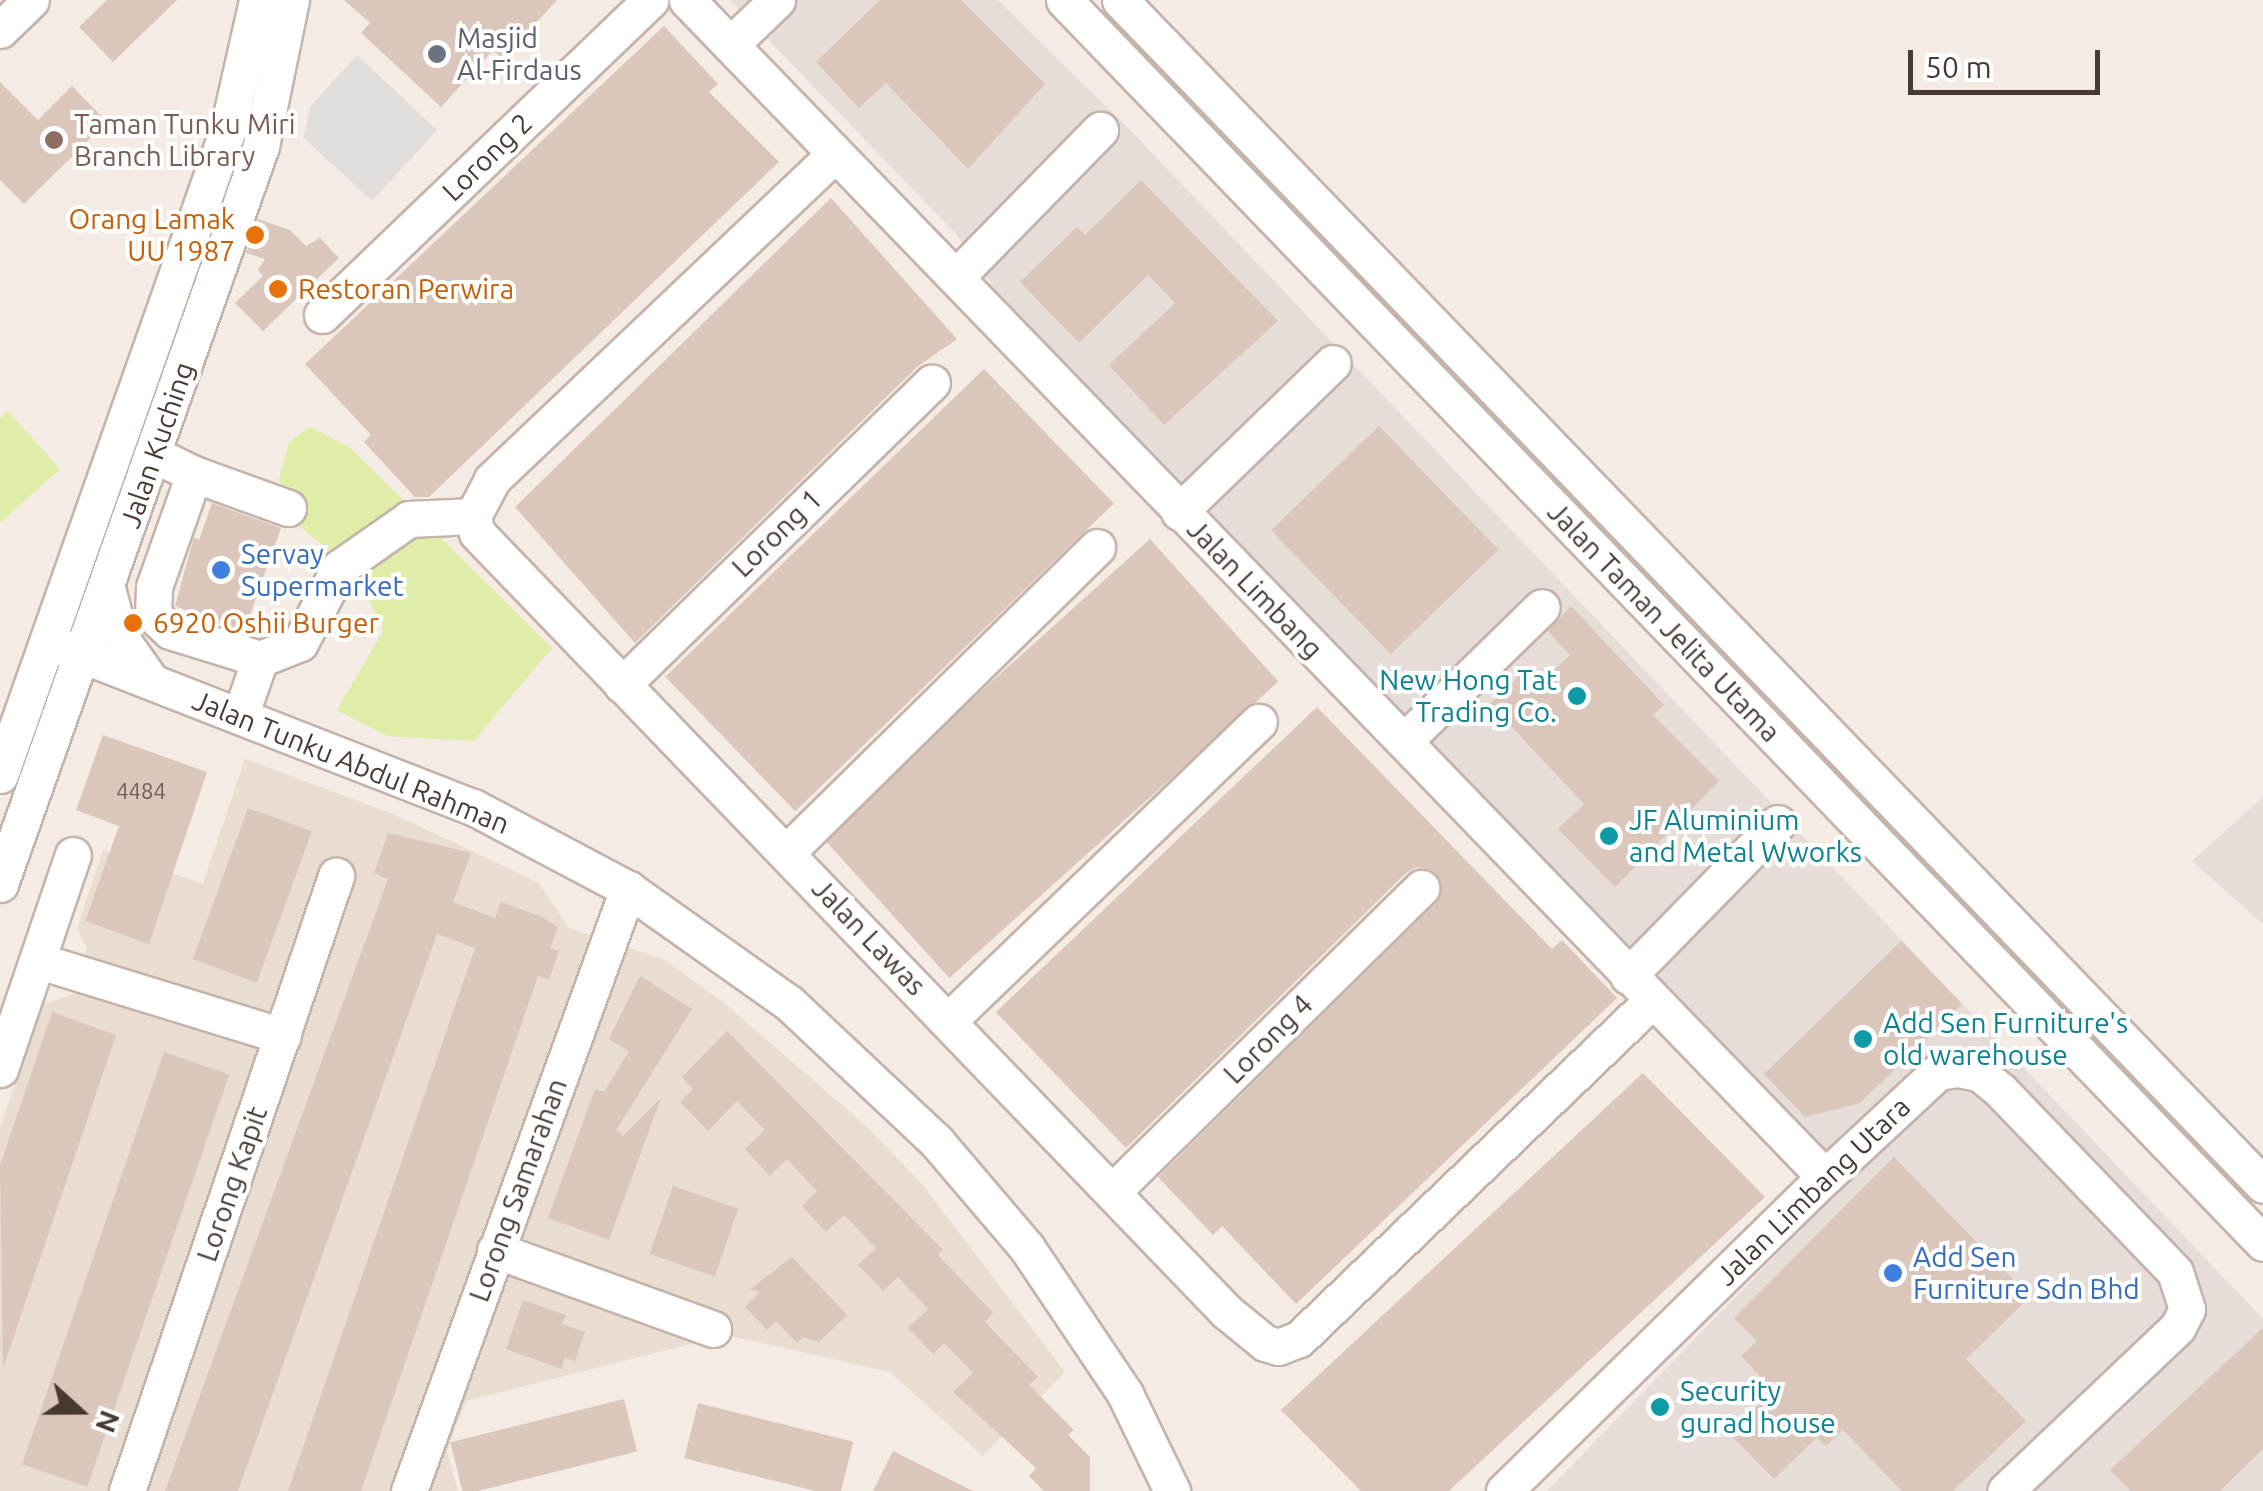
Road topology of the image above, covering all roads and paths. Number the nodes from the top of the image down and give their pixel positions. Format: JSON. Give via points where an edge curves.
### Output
{"nodes":[{"id":1,"x":31,"y":0,"type":"edge"},
{"id":2,"x":256,"y":0,"type":"edge"},
{"id":3,"x":291,"y":0,"type":"edge"},
{"id":4,"x":651,"y":0,"type":"edge"},
{"id":5,"x":687,"y":0,"type":"edge"},
{"id":6,"x":777,"y":0,"type":"edge"},
{"id":7,"x":1064,"y":0,"type":"edge"},
{"id":8,"x":1120,"y":0,"type":"edge"},
{"id":9,"x":0,"y":30,"type":"edge"},
{"id":10,"x":731,"y":44,"type":"junction"},
{"id":11,"x":1100,"y":130,"type":"dead end"},
{"id":12,"x":835,"y":154,"type":"junction"},
{"id":13,"x":956,"y":277,"type":"junction"},
{"id":14,"x":322,"y":315,"type":"dead end"},
{"id":15,"x":1332,"y":364,"type":"dead end"},
{"id":16,"x":932,"y":382,"type":"dead end"},
{"id":17,"x":153,"y":454,"type":"junction"},
{"id":18,"x":194,"y":474,"type":"junction"},
{"id":19,"x":288,"y":508,"type":"dead end"},
{"id":20,"x":1179,"y":512,"type":"junction"},
{"id":21,"x":473,"y":516,"type":"junction"},
{"id":22,"x":1097,"y":547,"type":"dead end"},
{"id":23,"x":107,"y":587,"type":"junction"},
{"id":24,"x":1542,"y":607,"type":"dead end"},
{"id":25,"x":49,"y":642,"type":"junction"},
{"id":26,"x":83,"y":655,"type":"junction"},
{"id":27,"x":260,"y":659,"type":"junction"},
{"id":28,"x":150,"y":680,"type":"junction"},
{"id":29,"x":622,"y":685,"type":"junction"},
{"id":30,"x":240,"y":716,"type":"junction"},
{"id":31,"x":1259,"y":722,"type":"dead end"},
{"id":32,"x":58,"y":723,"type":"junction"},
{"id":33,"x":1404,"y":742,"type":"junction"},
{"id":34,"x":0,"y":775,"type":"edge"},
{"id":35,"x":1778,"y":823,"type":"dead end"},
{"id":36,"x":786,"y":852,"type":"junction"},
{"id":37,"x":73,"y":855,"type":"dead end"},
{"id":38,"x":336,"y":876,"type":"dead end"},
{"id":39,"x":0,"y":884,"type":"edge"},
{"id":40,"x":1421,"y":888,"type":"dead end"},
{"id":41,"x":628,"y":889,"type":"junction"},
{"id":42,"x":38,"y":960,"type":"junction"},
{"id":43,"x":1641,"y":988,"type":"junction"},
{"id":44,"x":949,"y":1020,"type":"junction"},
{"id":45,"x":283,"y":1036,"type":"junction"},
{"id":46,"x":0,"y":1069,"type":"edge"},
{"id":47,"x":1824,"y":1177,"type":"junction"},
{"id":48,"x":2263,"y":1185,"type":"edge"},
{"id":49,"x":1114,"y":1190,"type":"junction"},
{"id":50,"x":2263,"y":1244,"type":"edge"},
{"id":51,"x":495,"y":1250,"type":"junction"},
{"id":52,"x":713,"y":1330,"type":"dead end"},
{"id":53,"x":127,"y":1491,"type":"edge"},
{"id":54,"x":409,"y":1491,"type":"edge"},
{"id":55,"x":1172,"y":1491,"type":"edge"},
{"id":56,"x":1504,"y":1491,"type":"edge"},
{"id":57,"x":2005,"y":1491,"type":"edge"}],
"edges":[{"from":1,"to":9,"type":"street"},
{"from":2,"to":25,"type":"street","name":"Jalan Kuching","via":[[228,129]]},
{"from":3,"to":17,"type":"street","name":"Jalan Kuching","via":[[261,146]]},
{"from":4,"to":14,"type":"street","name":"Lorong 2"},
{"from":5,"to":10,"type":"street","name":"Jalan Limbang"},
{"from":6,"to":10,"type":"street"},
{"from":7,"to":50,"type":"street","name":"Jalan Taman Jelita Utama"},
{"from":8,"to":48,"type":"street","name":"Jalan Taman Jelita Utama"},
{"from":10,"to":12,"type":"street","name":"Jalan Limbang"},
{"from":11,"to":13,"type":"street"},
{"from":12,"to":13,"type":"street","name":"Jalan Limbang"},
{"from":12,"to":21,"type":"street","via":[[492,480]]},
{"from":13,"to":20,"type":"street","name":"Jalan Limbang"},
{"from":15,"to":20,"type":"street"},
{"from":16,"to":29,"type":"street","name":"Lorong 1"},
{"from":17,"to":18,"type":"street"},
{"from":17,"to":23,"type":"street","name":"Jalan Kuching"},
{"from":18,"to":19,"type":"street"},
{"from":18,"to":27,"type":"street","via":[[154,587],[154,615],[170,631]]},
{"from":20,"to":33,"type":"street","name":"Jalan Limbang"},
{"from":21,"to":27,"type":"street","via":[[409,519],[339,568],[300,643]]},
{"from":21,"to":29,"type":"street","name":"Jalan Lawas","via":[[477,533]]},
{"from":22,"to":36,"type":"street"},
{"from":23,"to":26,"type":"street","name":"Jalan Kuching"},
{"from":23,"to":28,"type":"street","via":[[120,638]]},
{"from":24,"to":33,"type":"street"},
{"from":25,"to":26,"type":"street","name":"Jalan Tunku Abdul Rahman"},
{"from":25,"to":34,"type":"street","name":"Jalan Kuching"},
{"from":26,"to":28,"type":"street","name":"Jalan Tunku Abdul Rahman"},
{"from":26,"to":32,"type":"street","name":"Jalan Kuching"},
{"from":27,"to":30,"type":"street"},
{"from":28,"to":30,"type":"street","name":"Jalan Tunku Abdul Rahman"},
{"from":28,"to":32,"type":"street","via":[[96,694]]},
{"from":29,"to":36,"type":"street","name":"Jalan Lawas"},
{"from":30,"to":41,"type":"street","name":"Jalan Tunku Abdul Rahman","via":[[473,806]]},
{"from":31,"to":44,"type":"street"},
{"from":32,"to":39,"type":"street","name":"Jalan Kuching"},
{"from":33,"to":43,"type":"street","name":"Jalan Limbang"},
{"from":35,"to":43,"type":"street","name":"Jalan Lawas"},
{"from":36,"to":44,"type":"street","name":"Jalan Lawas"},
{"from":37,"to":42,"type":"street"},
{"from":38,"to":45,"type":"street","name":"Lorong Kapit"},
{"from":40,"to":49,"type":"street","name":"Lorong 4"},
{"from":41,"to":51,"type":"street","name":"Lorong Samarahan"},
{"from":41,"to":55,"type":"street","name":"Jalan Tunku Abdul Rahman","via":[[789,1003],[936,1141],[1027,1248],[1126,1394]]},
{"from":42,"to":45,"type":"street"},
{"from":42,"to":46,"type":"street"},
{"from":43,"to":47,"type":"street","name":"Jalan Limbang"},
{"from":43,"to":49,"type":"street","name":"Jalan Lawas","via":[[1336,1307],[1289,1344],[1266,1343],[1227,1312]]},
{"from":44,"to":49,"type":"street","name":"Jalan Lawas"},
{"from":45,"to":53,"type":"street","name":"Lorong Kapit"},
{"from":47,"to":56,"type":"street","name":"Jalan Limbang Utara"},
{"from":47,"to":57,"type":"street","name":"Jalan Limbang Utara","via":[[1938,1072],[1979,1073],[2175,1272],[2187,1310],[2178,1327]]},
{"from":51,"to":52,"type":"street"},
{"from":51,"to":54,"type":"street","name":"Lorong Samarahan"}]}
